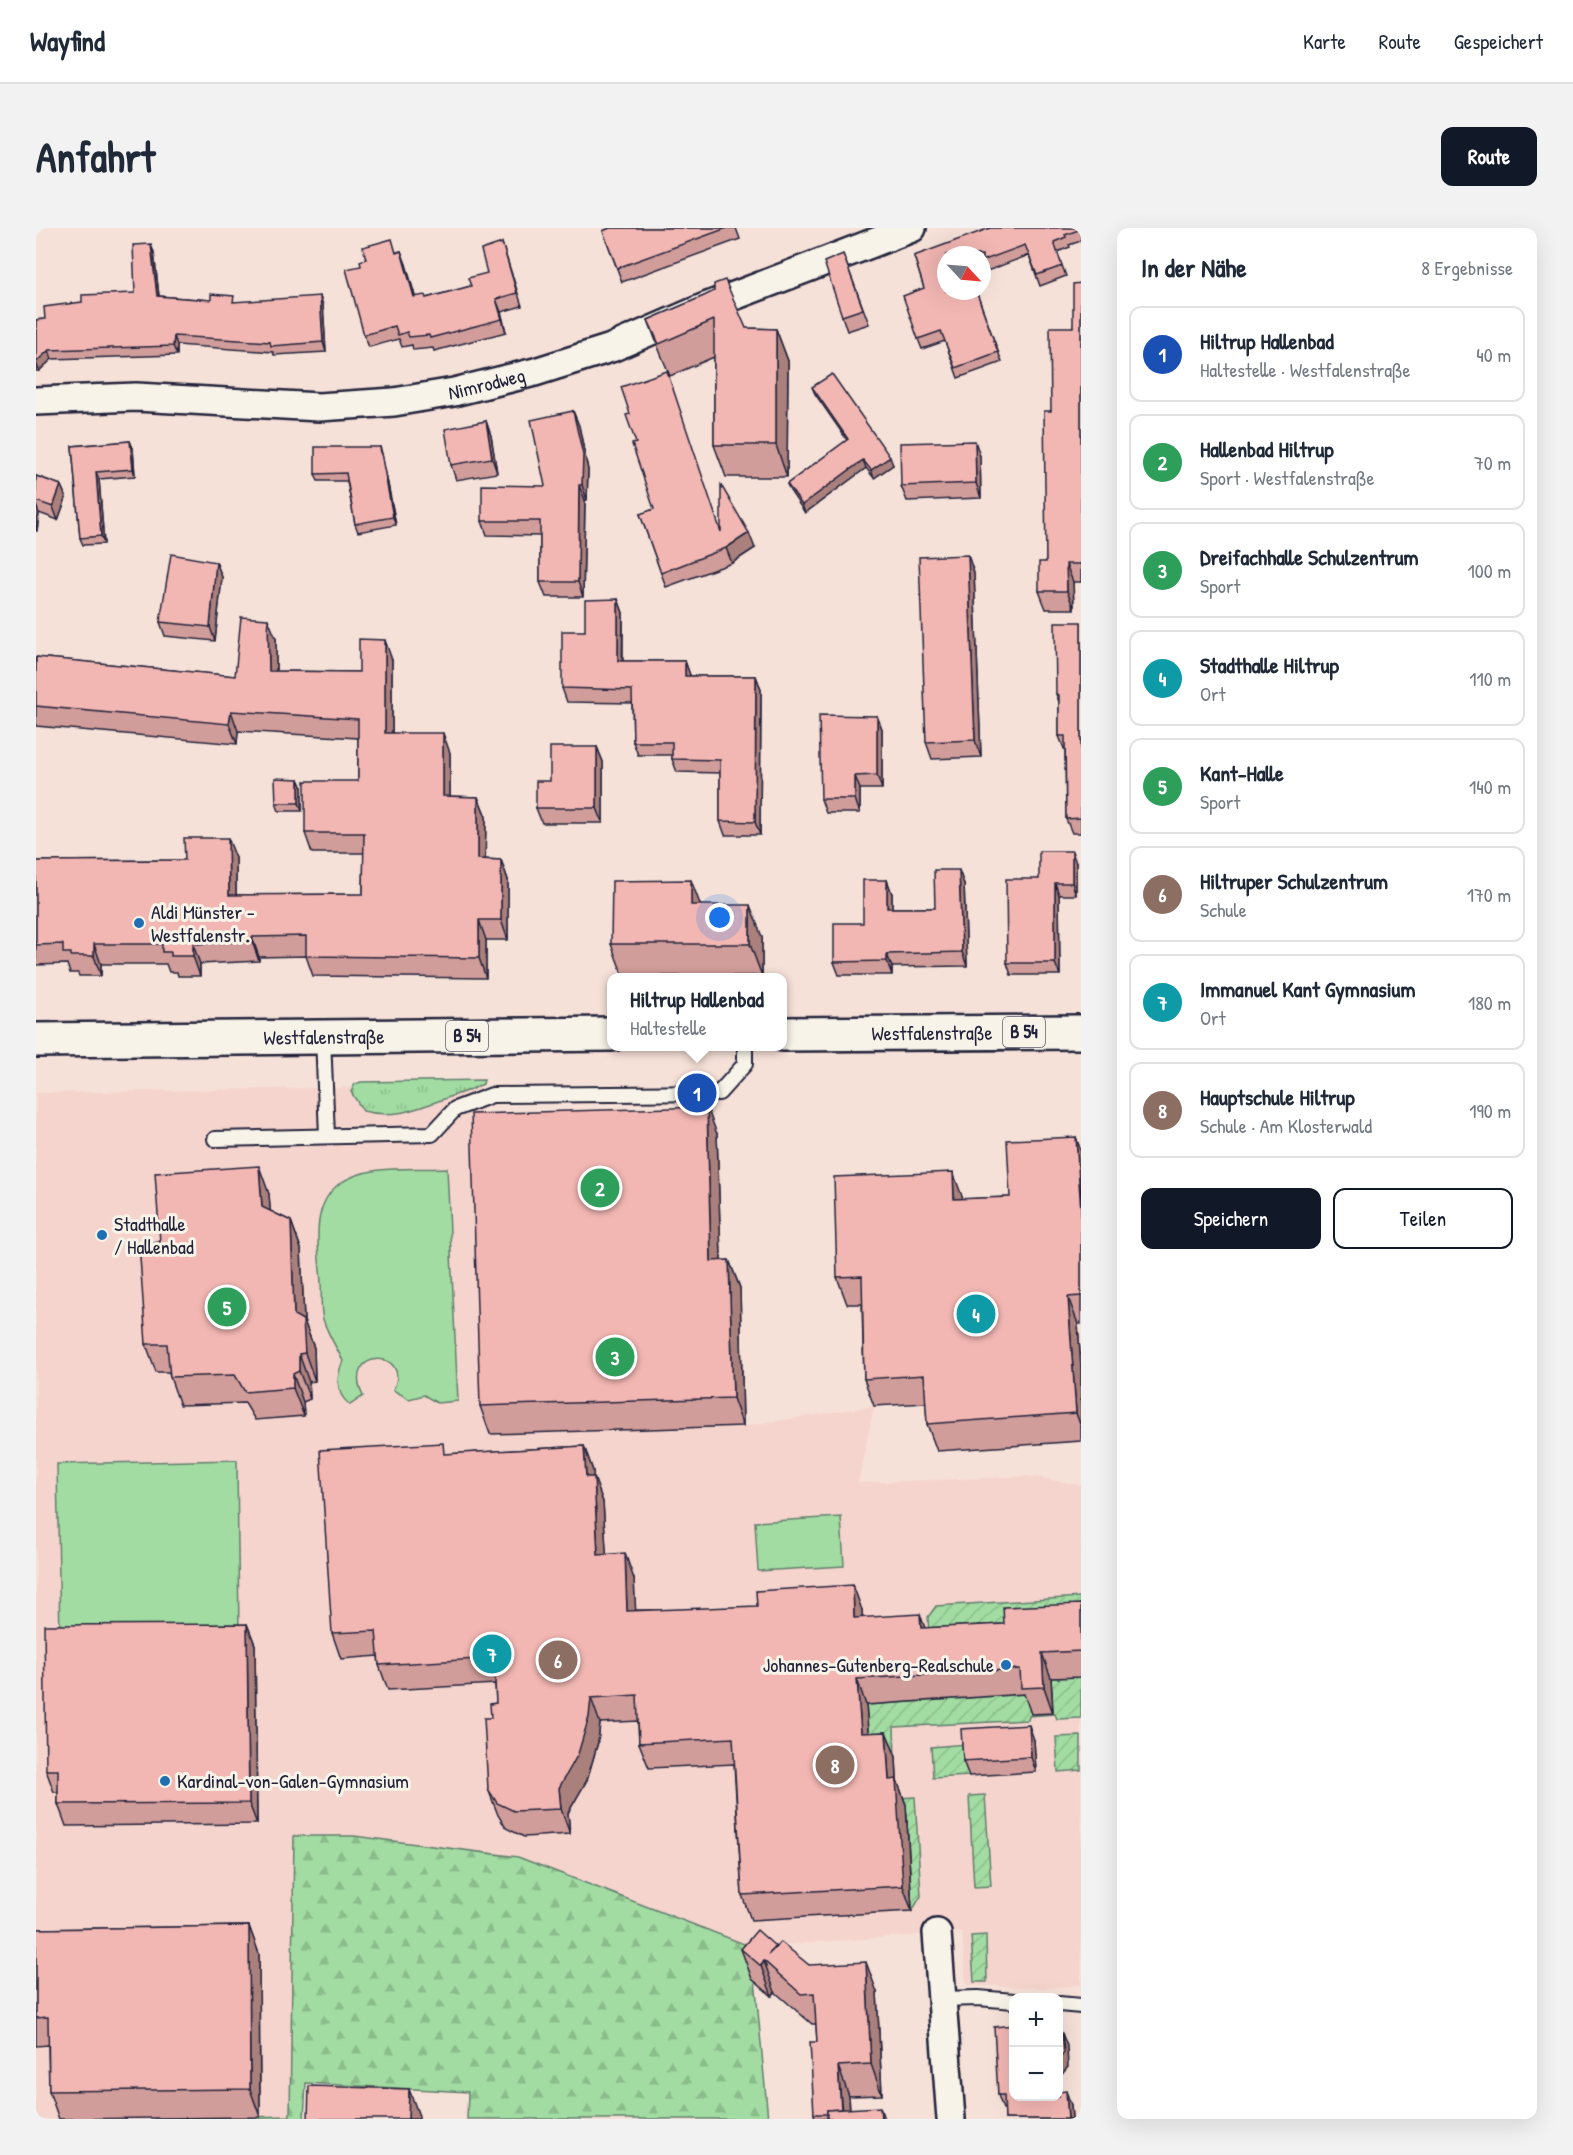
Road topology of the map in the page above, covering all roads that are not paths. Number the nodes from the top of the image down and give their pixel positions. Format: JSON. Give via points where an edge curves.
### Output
{"nodes":[{"id":1,"x":912,"y":228,"type":"edge"},
{"id":2,"x":36,"y":400,"type":"edge"},
{"id":3,"x":1081,"y":1032,"type":"edge"},
{"id":4,"x":607,"y":1034,"type":"edge"},
{"id":5,"x":787,"y":1034,"type":"edge"},
{"id":6,"x":323,"y":1037,"type":"junction"},
{"id":7,"x":36,"y":1040,"type":"edge"},
{"id":8,"x":745,"y":1051,"type":"edge"},
{"id":9,"x":327,"y":1136,"type":"junction"},
{"id":10,"x":214,"y":1139,"type":"dead end"},
{"id":11,"x":937,"y":1933,"type":"dead end"},
{"id":12,"x":942,"y":1999,"type":"junction"},
{"id":13,"x":1009,"y":2001,"type":"edge"},
{"id":14,"x":1063,"y":2004,"type":"edge"},
{"id":15,"x":1081,"y":2006,"type":"edge"},
{"id":16,"x":951,"y":2119,"type":"edge"}],
"edges":[{"from":1,"to":2,"type":"street","name":"Nimrodweg","via":[[708,306],[611,348],[454,392],[394,402],[319,407],[136,397]]},
{"from":3,"to":5,"type":"main road","name":"Westfalenstraße","number":"B 54"},
{"from":4,"to":6,"type":"main road","name":"Westfalenstraße","number":"B 54"},
{"from":6,"to":7,"type":"main road","name":"Westfalenstraße","number":"B 54"},
{"from":6,"to":9,"type":"lane"},
{"from":8,"to":9,"type":"lane","via":[[745,1064],[719,1093],[492,1095],[455,1109],[432,1134]]},
{"from":9,"to":10,"type":"lane"},
{"from":11,"to":12,"type":"street"},
{"from":12,"to":13,"type":"lane"},
{"from":12,"to":16,"type":"street"},
{"from":14,"to":15,"type":"lane"}]}
